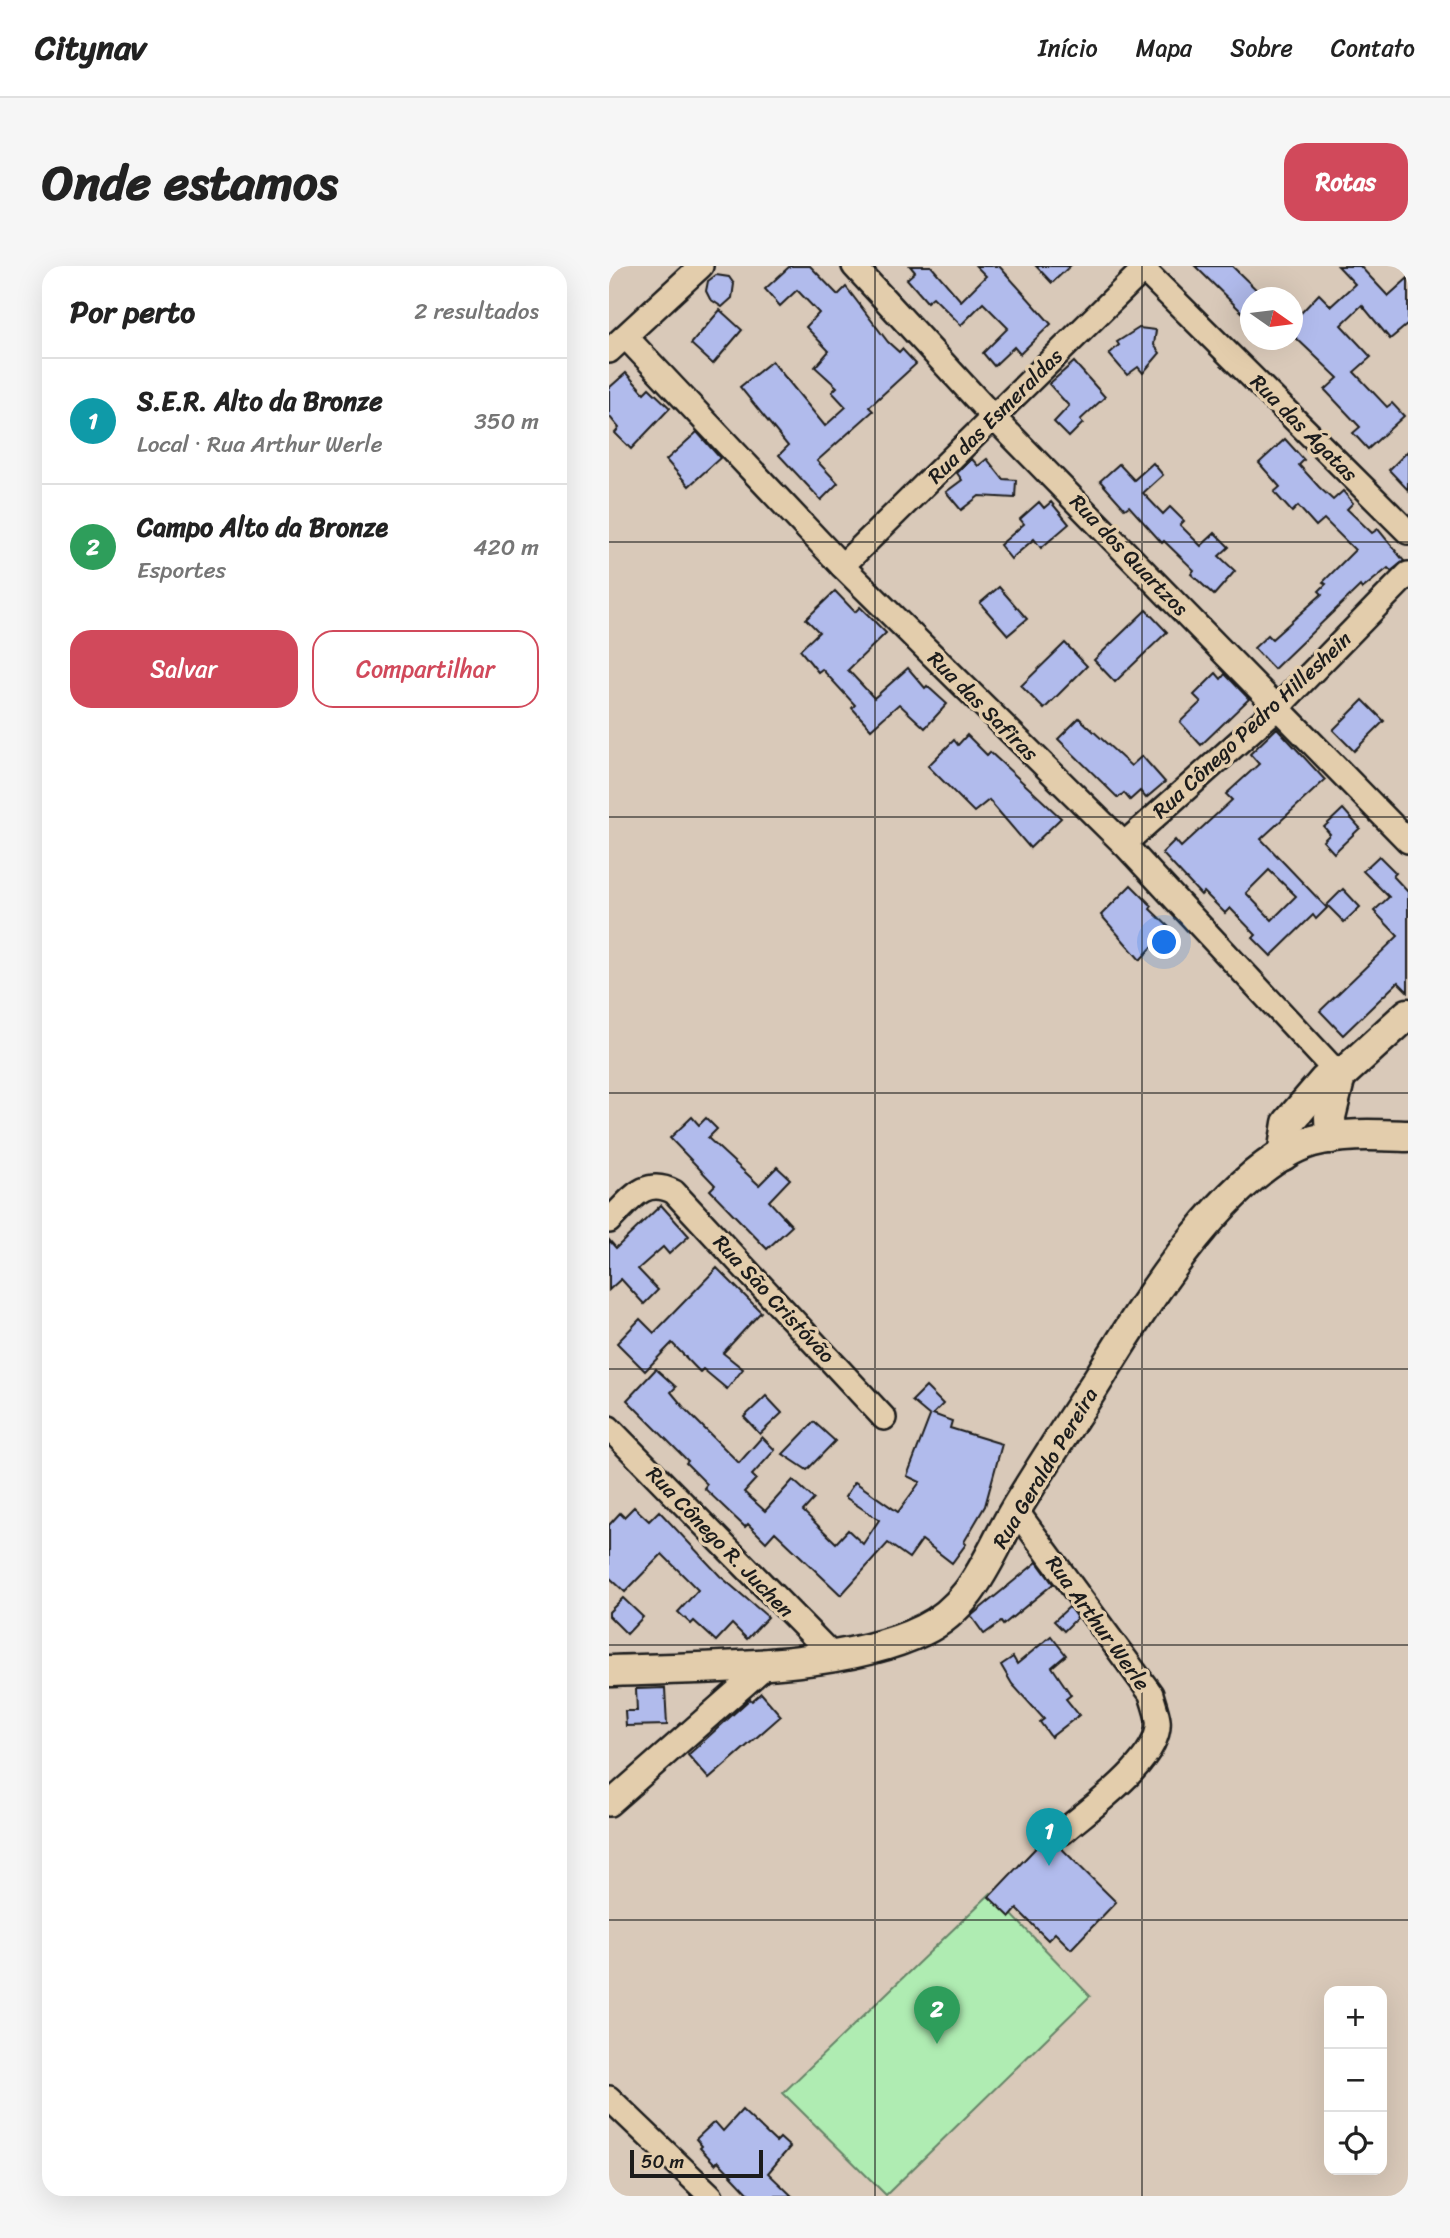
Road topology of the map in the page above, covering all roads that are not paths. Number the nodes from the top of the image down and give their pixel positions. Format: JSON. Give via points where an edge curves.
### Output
{"nodes":[{"id":1,"x":701,"y":266,"type":"edge"},
{"id":2,"x":854,"y":266,"type":"edge"},
{"id":3,"x":1143,"y":267,"type":"edge"},
{"id":4,"x":617,"y":344,"type":"edge"},
{"id":5,"x":995,"y":418,"type":"junction"},
{"id":6,"x":1408,"y":532,"type":"edge"},
{"id":7,"x":842,"y":566,"type":"junction"},
{"id":8,"x":1408,"y":574,"type":"edge"},
{"id":9,"x":1277,"y":707,"type":"junction"},
{"id":10,"x":1408,"y":841,"type":"edge"},
{"id":11,"x":1123,"y":844,"type":"junction"},
{"id":12,"x":1408,"y":1014,"type":"edge"},
{"id":13,"x":1340,"y":1076,"type":"junction"},
{"id":14,"x":1408,"y":1136,"type":"edge"},
{"id":15,"x":1331,"y":1138,"type":"junction"},
{"id":16,"x":1283,"y":1155,"type":"junction"},
{"id":17,"x":609,"y":1221,"type":"edge"},
{"id":18,"x":884,"y":1418,"type":"dead end"},
{"id":19,"x":609,"y":1428,"type":"edge"},
{"id":20,"x":1015,"y":1509,"type":"junction"},
{"id":21,"x":832,"y":1656,"type":"junction"},
{"id":22,"x":769,"y":1663,"type":"junction"},
{"id":23,"x":609,"y":1671,"type":"edge"},
{"id":24,"x":609,"y":1804,"type":"edge"},
{"id":25,"x":1063,"y":1832,"type":"dead end"},
{"id":26,"x":609,"y":2098,"type":"edge"},
{"id":27,"x":711,"y":2196,"type":"edge"}],
"edges":[{"from":1,"to":4,"type":"street"},
{"from":2,"to":5,"type":"street","name":"Rua dos Quartzos"},
{"from":3,"to":5,"type":"street","name":"Rua das Esmeraldas"},
{"from":3,"to":6,"type":"street","name":"Rua das Ágatas"},
{"from":4,"to":7,"type":"street","name":"Rua das Safiras"},
{"from":5,"to":7,"type":"street","name":"Rua das Esmeraldas"},
{"from":5,"to":9,"type":"street","name":"Rua dos Quartzos"},
{"from":7,"to":11,"type":"street","name":"Rua das Safiras"},
{"from":8,"to":9,"type":"street","name":"Rua Cônego Pedro Hilleshein"},
{"from":9,"to":10,"type":"street","name":"Rua dos Quartzos"},
{"from":9,"to":11,"type":"street","name":"Rua Cônego Pedro Hilleshein"},
{"from":11,"to":13,"type":"street","name":"Rua das Safiras"},
{"from":12,"to":13,"type":"main road"},
{"from":13,"to":15,"type":"main road","via":[[1330,1117]]},
{"from":13,"to":16,"type":"main road","via":[[1325,1080],[1287,1123]]},
{"from":14,"to":15,"type":"main road","name":"Rua Geraldo Pereira"},
{"from":15,"to":16,"type":"main road","name":"Rua Geraldo Pereira"},
{"from":16,"to":20,"type":"main road","name":"Rua Geraldo Pereira","via":[[1229,1200],[1183,1251]]},
{"from":17,"to":18,"type":"street","name":"Rua São Cristóvão","via":[[645,1188],[660,1185],[674,1192]]},
{"from":19,"to":21,"type":"street","name":"Rua Cônego R. Juchen"},
{"from":20,"to":21,"type":"main road","name":"Rua Geraldo Pereira","via":[[978,1581],[952,1612],[923,1630],[874,1648]]},
{"from":20,"to":25,"type":"street","name":"Rua Arthur Werle","via":[[1150,1694],[1159,1722],[1152,1749]]},
{"from":21,"to":22,"type":"main road","name":"Rua Geraldo Pereira"},
{"from":22,"to":23,"type":"main road","name":"Rua Geraldo Pereira"},
{"from":22,"to":24,"type":"street"},
{"from":26,"to":27,"type":"street"}]}
